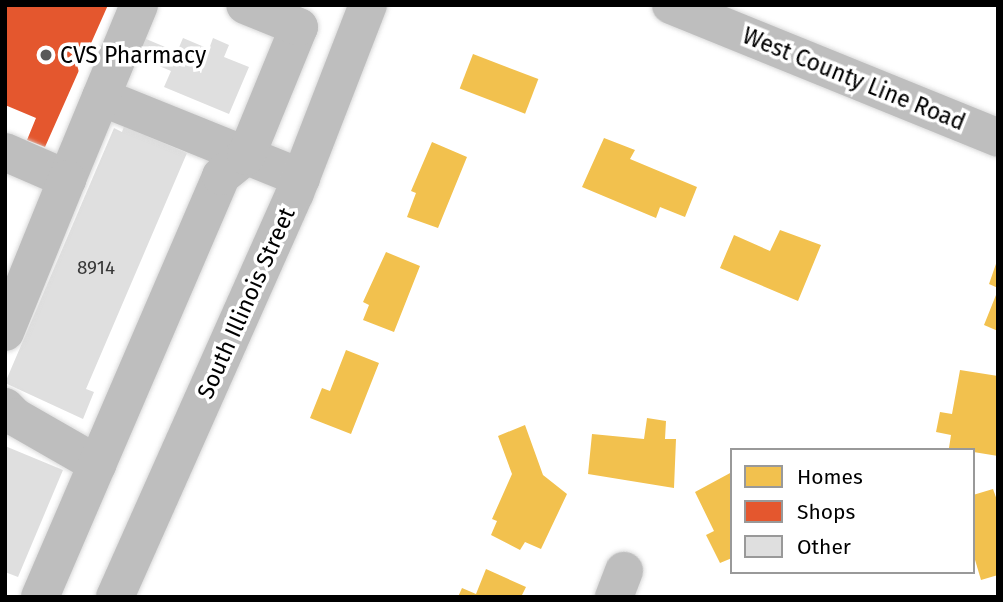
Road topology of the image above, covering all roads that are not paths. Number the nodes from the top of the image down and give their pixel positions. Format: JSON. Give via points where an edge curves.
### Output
{"nodes":[{"id":1,"x":139,"y":5,"type":"edge"},
{"id":2,"x":245,"y":5,"type":"edge"},
{"id":3,"x":368,"y":5,"type":"edge"},
{"id":4,"x":671,"y":5,"type":"edge"},
{"id":5,"x":305,"y":16,"type":"edge"},
{"id":6,"x":101,"y":97,"type":"junction"},
{"id":7,"x":998,"y":138,"type":"edge"},
{"id":8,"x":5,"y":152,"type":"edge"},
{"id":9,"x":246,"y":156,"type":"junction"},
{"id":10,"x":300,"y":178,"type":"junction"},
{"id":11,"x":67,"y":179,"type":"junction"},
{"id":12,"x":5,"y":332,"type":"edge"},
{"id":13,"x":5,"y":407,"type":"edge"},
{"id":14,"x":97,"y":464,"type":"junction"},
{"id":15,"x":40,"y":597,"type":"edge"},
{"id":16,"x":116,"y":597,"type":"edge"}],
"edges":[{"from":1,"to":6,"type":"street"},
{"from":2,"to":5,"type":"street"},
{"from":3,"to":10,"type":"street","name":"South Illinois Street"},
{"from":4,"to":7,"type":"street","name":"West County Line Road"},
{"from":5,"to":9,"type":"street"},
{"from":6,"to":9,"type":"street"},
{"from":6,"to":11,"type":"street"},
{"from":8,"to":11,"type":"street"},
{"from":9,"to":10,"type":"street"},
{"from":9,"to":14,"type":"street","via":[[221,176]]},
{"from":10,"to":16,"type":"street","name":"South Illinois Street"},
{"from":11,"to":12,"type":"street"},
{"from":13,"to":14,"type":"street"},
{"from":14,"to":15,"type":"street"}]}
